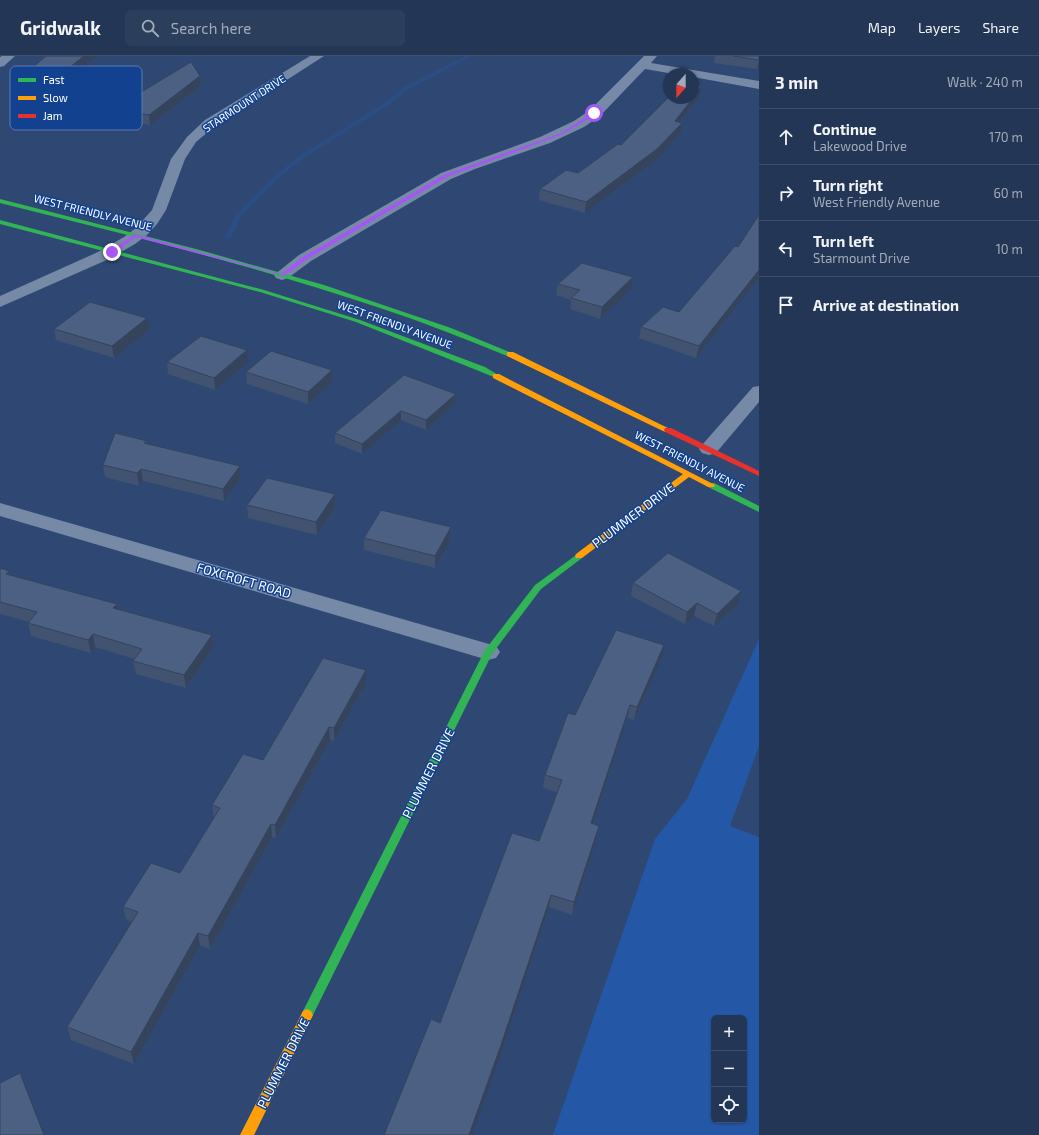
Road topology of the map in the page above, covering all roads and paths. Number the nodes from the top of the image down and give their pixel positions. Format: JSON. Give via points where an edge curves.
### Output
{"nodes":[{"id":1,"x":9,"y":56,"type":"edge"},
{"id":2,"x":318,"y":56,"type":"edge"},
{"id":3,"x":646,"y":61,"type":"edge"},
{"id":4,"x":0,"y":64,"type":"edge"},
{"id":5,"x":759,"y":85,"type":"edge"},
{"id":6,"x":0,"y":201,"type":"edge"},
{"id":7,"x":0,"y":222,"type":"edge"},
{"id":8,"x":135,"y":235,"type":"junction"},
{"id":9,"x":112,"y":252,"type":"junction"},
{"id":10,"x":282,"y":275,"type":"junction"},
{"id":11,"x":0,"y":302,"type":"edge"},
{"id":12,"x":759,"y":391,"type":"edge"},
{"id":13,"x":708,"y":449,"type":"junction"},
{"id":14,"x":688,"y":474,"type":"junction"},
{"id":15,"x":759,"y":474,"type":"edge"},
{"id":16,"x":0,"y":509,"type":"edge"},
{"id":17,"x":759,"y":509,"type":"edge"},
{"id":18,"x":488,"y":652,"type":"junction"},
{"id":19,"x":247,"y":1135,"type":"edge"}],
"edges":[{"from":1,"to":4,"type":"street"},
{"from":2,"to":8,"type":"street","name":"STARMOUNT DRIVE","via":[[195,135],[177,159],[159,211]]},
{"from":3,"to":5,"type":"street"},
{"from":3,"to":10,"type":"street","via":[[594,113],[578,124],[545,140],[446,176],[305,258]]},
{"from":6,"to":8,"type":"main road","name":"WEST FRIENDLY AVENUE"},
{"from":7,"to":9,"type":"main road","name":"WEST FRIENDLY AVENUE"},
{"from":8,"to":9,"type":"street","name":"STARMOUNT DRIVE"},
{"from":8,"to":10,"type":"main road","name":"WEST FRIENDLY AVENUE"},
{"from":9,"to":11,"type":"street","name":"STARMOUNT DRIVE"},
{"from":9,"to":14,"type":"main road","name":"WEST FRIENDLY AVENUE","via":[[262,290],[366,324],[482,369]]},
{"from":10,"to":13,"type":"main road","name":"WEST FRIENDLY AVENUE","via":[[379,304],[455,331],[519,358]]},
{"from":12,"to":13,"type":"street"},
{"from":13,"to":15,"type":"main road","name":"WEST FRIENDLY AVENUE"},
{"from":14,"to":17,"type":"main road","name":"WEST FRIENDLY AVENUE"},
{"from":14,"to":18,"type":"main road","name":"PLUMMER DRIVE","via":[[538,587]]},
{"from":16,"to":18,"type":"street","name":"FOXCROFT ROAD"},
{"from":18,"to":19,"type":"main road","name":"PLUMMER DRIVE"}]}
